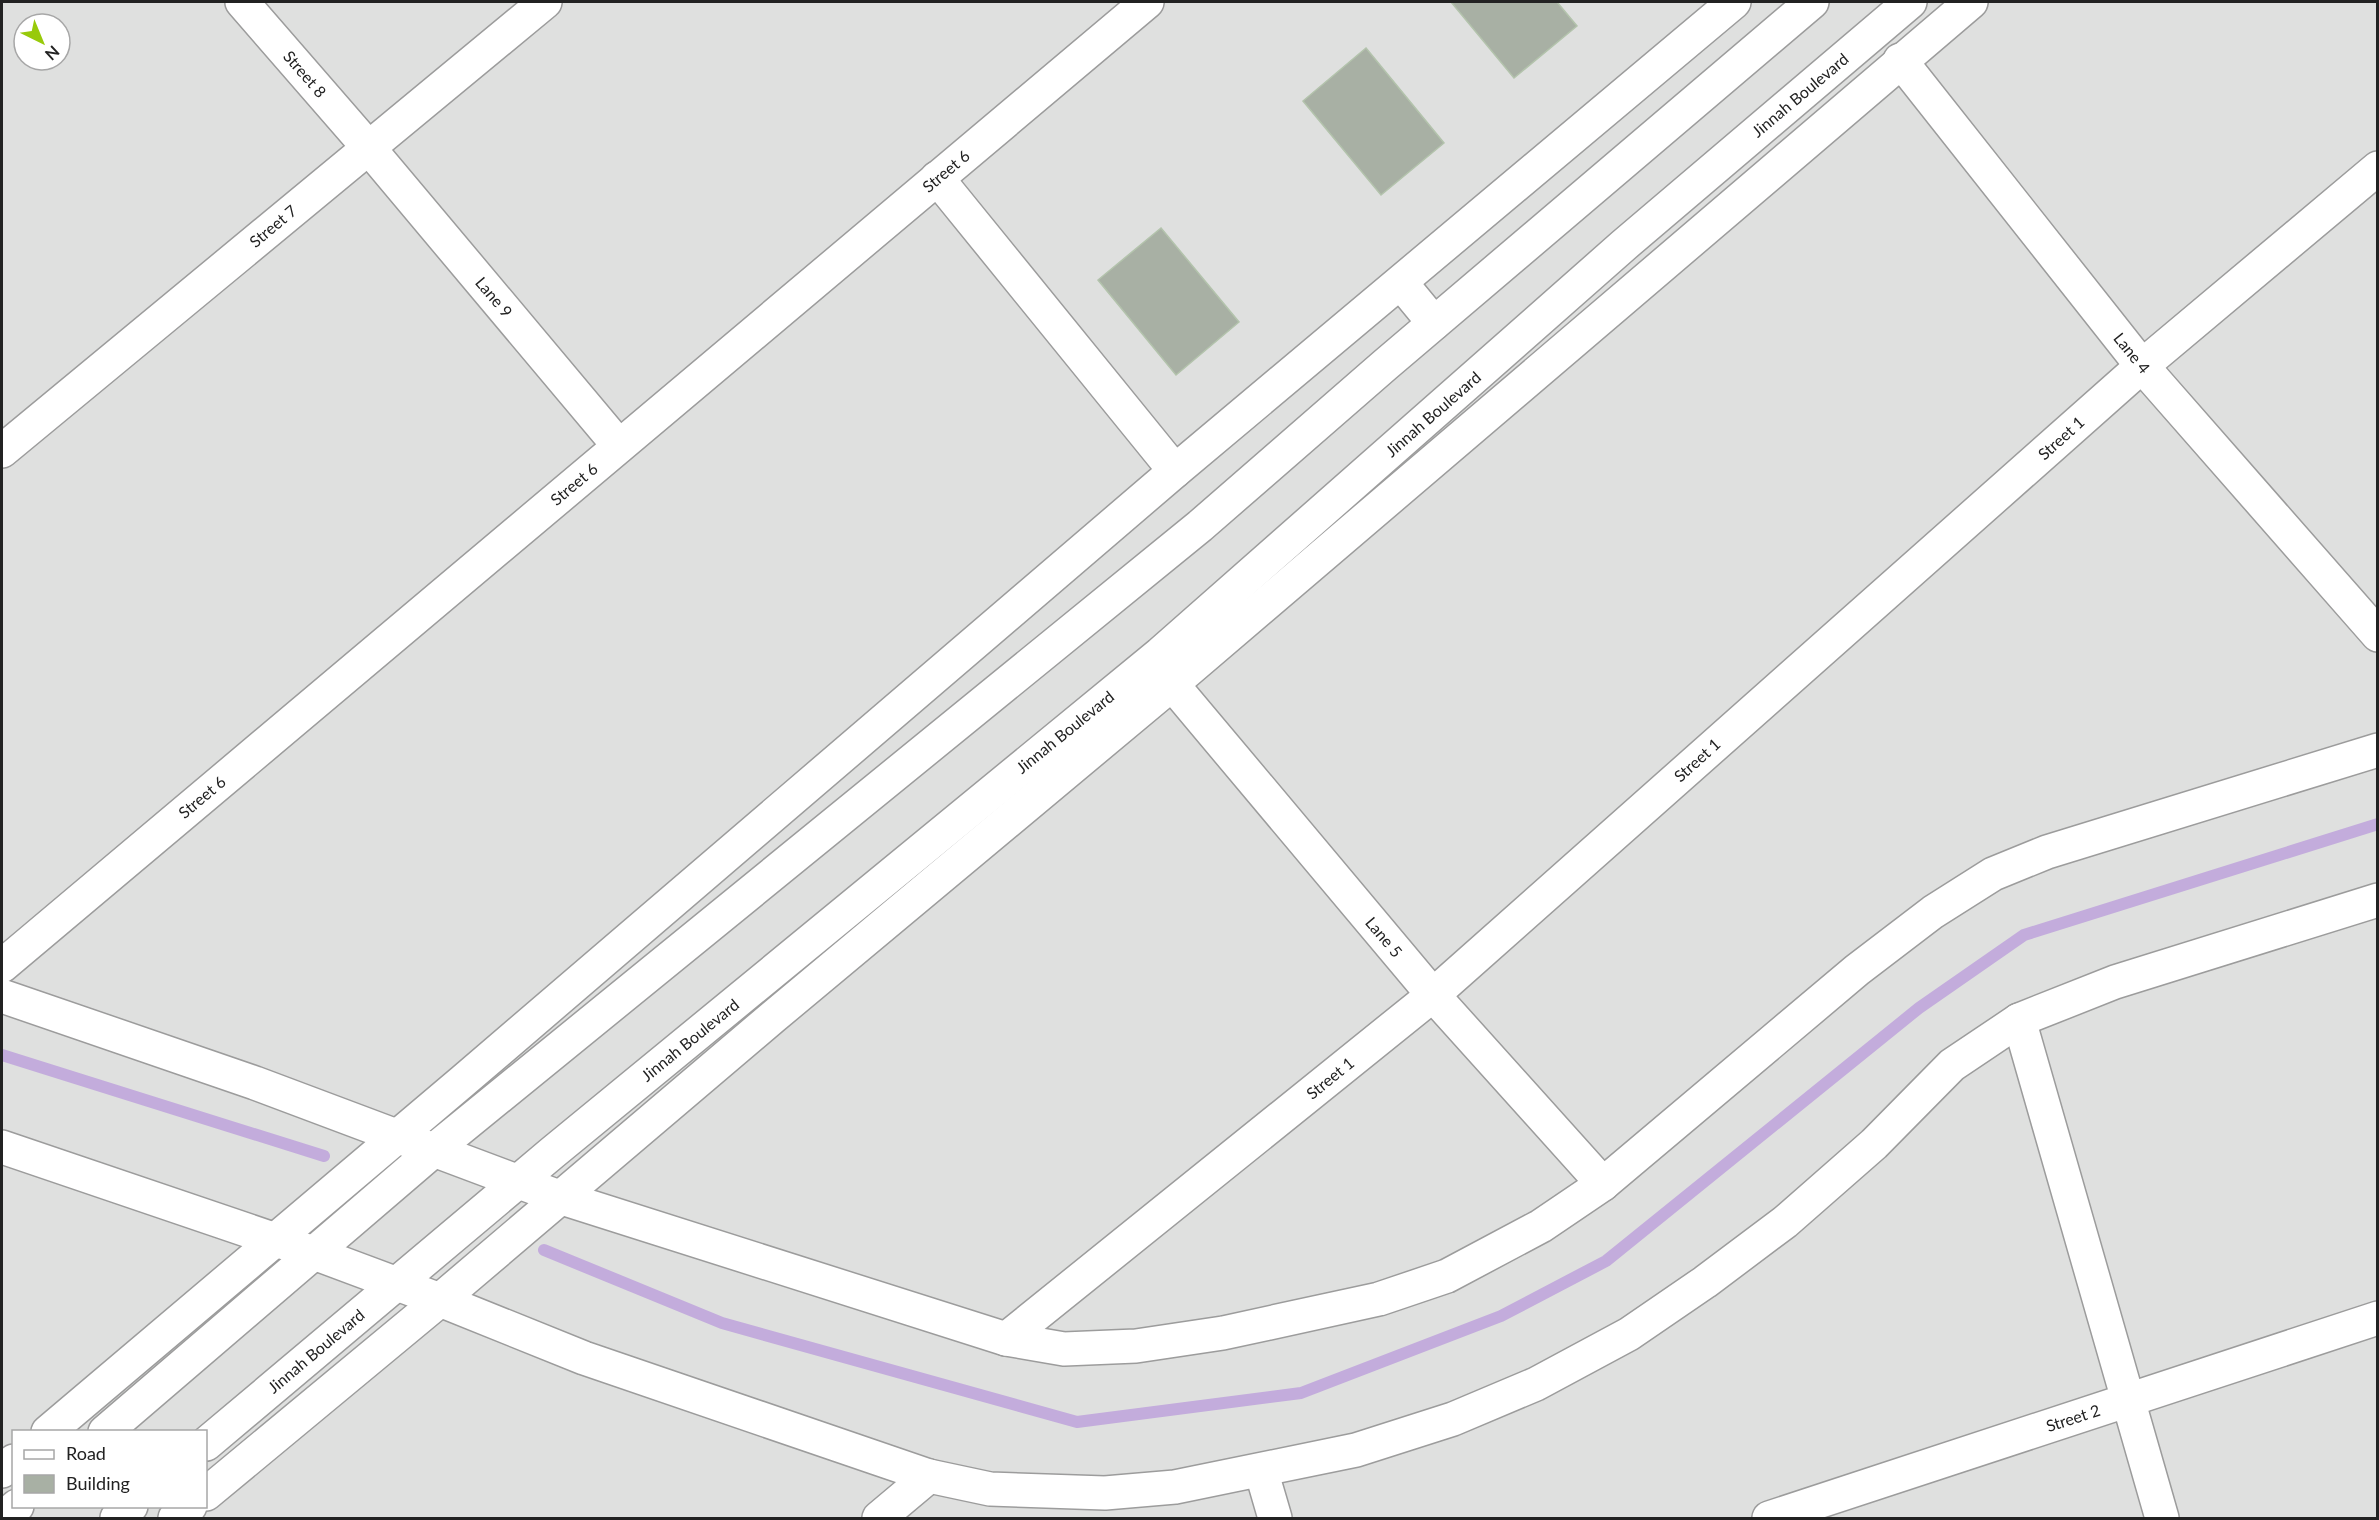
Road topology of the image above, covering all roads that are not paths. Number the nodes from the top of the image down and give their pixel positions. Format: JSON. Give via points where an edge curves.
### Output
{"nodes":[{"id":1,"x":242,"y":2,"type":"edge"},
{"id":2,"x":545,"y":2,"type":"edge"},
{"id":3,"x":1147,"y":2,"type":"edge"},
{"id":4,"x":1734,"y":2,"type":"edge"},
{"id":5,"x":1812,"y":2,"type":"edge"},
{"id":6,"x":1910,"y":2,"type":"edge"},
{"id":7,"x":1971,"y":2,"type":"edge"},
{"id":8,"x":1900,"y":60,"type":"junction"},
{"id":9,"x":368,"y":147,"type":"junction"},
{"id":10,"x":2378,"y":168,"type":"edge"},
{"id":11,"x":938,"y":178,"type":"junction"},
{"id":12,"x":1401,"y":283,"type":"junction"},
{"id":13,"x":1434,"y":323,"type":"junction"},
{"id":14,"x":2142,"y":366,"type":"junction"},
{"id":15,"x":1478,"y":374,"type":"junction"},
{"id":16,"x":1503,"y":400,"type":"junction"},
{"id":17,"x":619,"y":446,"type":"junction"},
{"id":18,"x":2,"y":450,"type":"edge"},
{"id":19,"x":1175,"y":471,"type":"junction"},
{"id":20,"x":2378,"y":635,"type":"edge"},
{"id":21,"x":1172,"y":684,"type":"junction"},
{"id":22,"x":2378,"y":750,"type":"edge"},
{"id":23,"x":2378,"y":900,"type":"edge"},
{"id":24,"x":2,"y":966,"type":"edge"},
{"id":25,"x":1433,"y":995,"type":"junction"},
{"id":26,"x":2,"y":996,"type":"edge"},
{"id":27,"x":2019,"y":1020,"type":"junction"},
{"id":28,"x":398,"y":1136,"type":"junction"},
{"id":29,"x":2,"y":1147,"type":"edge"},
{"id":30,"x":434,"y":1150,"type":"junction"},
{"id":31,"x":519,"y":1181,"type":"junction"},
{"id":32,"x":1602,"y":1184,"type":"junction"},
{"id":33,"x":559,"y":1197,"type":"junction"},
{"id":34,"x":273,"y":1241,"type":"junction"},
{"id":35,"x":314,"y":1253,"type":"junction"},
{"id":36,"x":396,"y":1284,"type":"junction"},
{"id":37,"x":440,"y":1300,"type":"junction"},
{"id":38,"x":2378,"y":1318,"type":"edge"},
{"id":39,"x":1006,"y":1339,"type":"junction"},
{"id":40,"x":2128,"y":1400,"type":"junction"},
{"id":41,"x":49,"y":1430,"type":"edge"},
{"id":42,"x":106,"y":1430,"type":"edge"},
{"id":43,"x":207,"y":1443,"type":"edge"},
{"id":44,"x":1261,"y":1470,"type":"junction"},
{"id":45,"x":929,"y":1476,"type":"junction"},
{"id":46,"x":207,"y":1493,"type":"edge"},
{"id":47,"x":15,"y":1508,"type":"edge"},
{"id":48,"x":129,"y":1508,"type":"edge"},
{"id":49,"x":188,"y":1508,"type":"edge"},
{"id":50,"x":3,"y":1518,"type":"edge"},
{"id":51,"x":117,"y":1518,"type":"edge"},
{"id":52,"x":176,"y":1518,"type":"edge"},
{"id":53,"x":879,"y":1518,"type":"edge"},
{"id":54,"x":1275,"y":1518,"type":"edge"},
{"id":55,"x":1769,"y":1518,"type":"edge"},
{"id":56,"x":2162,"y":1518,"type":"edge"}],
"edges":[{"from":1,"to":9,"type":"street","name":"Street 8"},
{"from":2,"to":9,"type":"street","name":"Street 7"},
{"from":3,"to":11,"type":"street","name":"Street 6"},
{"from":4,"to":12,"type":"street"},
{"from":5,"to":13,"type":"street"},
{"from":6,"to":15,"type":"street","name":"Jinnah Boulevard"},
{"from":7,"to":8,"type":"street"},
{"from":8,"to":14,"type":"street","name":"Lane 4"},
{"from":8,"to":16,"type":"street"},
{"from":9,"to":17,"type":"street","name":"Lane 9"},
{"from":9,"to":18,"type":"street","name":"Street 7"},
{"from":10,"to":14,"type":"street","name":"Street 1"},
{"from":11,"to":17,"type":"street","name":"Street 6"},
{"from":11,"to":19,"type":"street"},
{"from":12,"to":13,"type":"street"},
{"from":12,"to":19,"type":"street"},
{"from":13,"to":30,"type":"street","via":[[1200,526]]},
{"from":14,"to":20,"type":"street","name":"Lane 4"},
{"from":14,"to":25,"type":"street","name":"Street 1"},
{"from":15,"to":16,"type":"street"},
{"from":15,"to":31,"type":"street","name":"Jinnah Boulevard","via":[[1161,654]]},
{"from":16,"to":21,"type":"street"},
{"from":17,"to":24,"type":"street","name":"Street 6"},
{"from":19,"to":28,"type":"street"},
{"from":21,"to":25,"type":"street","name":"Lane 5"},
{"from":21,"to":33,"type":"street"},
{"from":22,"to":32,"type":"street","via":[[2048,852],[1993,874],[1933,912],[1857,970]]},
{"from":23,"to":27,"type":"street","via":[[2115,982]]},
{"from":25,"to":32,"type":"street","name":"Lane 5"},
{"from":25,"to":39,"type":"street","name":"Street 1"},
{"from":26,"to":28,"type":"street"},
{"from":27,"to":40,"type":"street"},
{"from":27,"to":44,"type":"street","via":[[1952,1065],[1874,1144],[1785,1222],[1629,1334],[1536,1384],[1453,1419],[1356,1449]]},
{"from":28,"to":30,"type":"street"},
{"from":28,"to":34,"type":"street"},
{"from":29,"to":34,"type":"street"},
{"from":30,"to":31,"type":"street"},
{"from":30,"to":35,"type":"street"},
{"from":31,"to":33,"type":"street"},
{"from":31,"to":36,"type":"street","name":"Jinnah Boulevard"},
{"from":32,"to":39,"type":"street","via":[[1541,1226],[1447,1276],[1379,1299],[1223,1333],[1136,1346],[1064,1348]]},
{"from":33,"to":37,"type":"street"},
{"from":33,"to":39,"type":"street"},
{"from":34,"to":35,"type":"street"},
{"from":34,"to":41,"type":"street"},
{"from":35,"to":36,"type":"street"},
{"from":35,"to":42,"type":"street"},
{"from":36,"to":37,"type":"street"},
{"from":36,"to":43,"type":"street","name":"Jinnah Boulevard"},
{"from":37,"to":45,"type":"street","via":[[584,1358]]},
{"from":37,"to":46,"type":"street"},
{"from":38,"to":40,"type":"street","name":"Street 2"},
{"from":40,"to":55,"type":"street","name":"Street 2"},
{"from":40,"to":56,"type":"street"},
{"from":44,"to":45,"type":"street","via":[[1174,1487],[1105,1493],[990,1489]]},
{"from":44,"to":54,"type":"street"},
{"from":45,"to":53,"type":"street"},
{"from":47,"to":50,"type":"street"},
{"from":48,"to":51,"type":"street"},
{"from":49,"to":52,"type":"street"}]}
